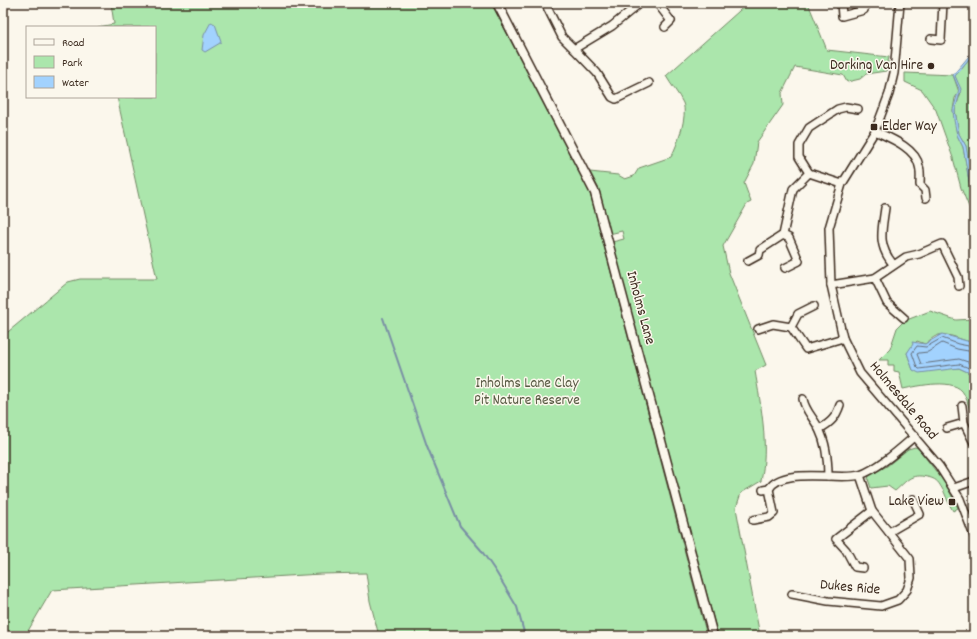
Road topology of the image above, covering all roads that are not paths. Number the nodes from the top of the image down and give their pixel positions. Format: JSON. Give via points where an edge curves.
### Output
{"nodes":[{"id":1,"x":497,"y":3,"type":"edge"},
{"id":2,"x":545,"y":3,"type":"edge"},
{"id":3,"x":640,"y":3,"type":"edge"},
{"id":4,"x":657,"y":3,"type":"edge"},
{"id":5,"x":841,"y":3,"type":"edge"},
{"id":6,"x":900,"y":3,"type":"edge"},
{"id":7,"x":943,"y":3,"type":"edge"},
{"id":8,"x":865,"y":5,"type":"dead end"},
{"id":9,"x":664,"y":27,"type":"dead end"},
{"id":10,"x":931,"y":39,"type":"dead end"},
{"id":11,"x":574,"y":49,"type":"junction"},
{"id":12,"x":649,"y":83,"type":"dead end"},
{"id":13,"x":858,"y":109,"type":"dead end"},
{"id":14,"x":876,"y":131,"type":"junction"},
{"id":15,"x":809,"y":173,"type":"junction"},
{"id":16,"x":842,"y":184,"type":"junction"},
{"id":17,"x":926,"y":198,"type":"dead end"},
{"id":18,"x":885,"y":208,"type":"dead end"},
{"id":19,"x":783,"y":236,"type":"junction"},
{"id":20,"x":748,"y":261,"type":"dead end"},
{"id":21,"x":893,"y":264,"type":"junction"},
{"id":22,"x":785,"y":268,"type":"dead end"},
{"id":23,"x":875,"y":278,"type":"junction"},
{"id":24,"x":831,"y":285,"type":"junction"},
{"id":25,"x":959,"y":286,"type":"dead end"},
{"id":26,"x":814,"y":306,"type":"dead end"},
{"id":27,"x":904,"y":318,"type":"dead end"},
{"id":28,"x":791,"y":327,"type":"junction"},
{"id":29,"x":758,"y":329,"type":"dead end"},
{"id":30,"x":843,"y":338,"type":"junction"},
{"id":31,"x":803,"y":398,"type":"dead end"},
{"id":32,"x":840,"y":405,"type":"dead end"},
{"id":33,"x":962,"y":406,"type":"dead end"},
{"id":34,"x":964,"y":423,"type":"junction"},
{"id":35,"x":947,"y":428,"type":"dead end"},
{"id":36,"x":819,"y":429,"type":"junction"},
{"id":37,"x":915,"y":436,"type":"junction"},
{"id":38,"x":974,"y":443,"type":"edge"},
{"id":39,"x":860,"y":475,"type":"junction"},
{"id":40,"x":828,"y":476,"type":"junction"},
{"id":41,"x":974,"y":481,"type":"edge"},
{"id":42,"x":954,"y":488,"type":"junction"},
{"id":43,"x":913,"y":499,"type":"dead end"},
{"id":44,"x":872,"y":511,"type":"junction"},
{"id":45,"x":753,"y":520,"type":"dead end"},
{"id":46,"x":889,"y":532,"type":"junction"},
{"id":47,"x":974,"y":536,"type":"edge"},
{"id":48,"x":863,"y":568,"type":"dead end"},
{"id":49,"x":792,"y":594,"type":"dead end"},
{"id":50,"x":713,"y":636,"type":"edge"}],
"edges":[{"from":1,"to":50,"type":"street","name":"Inholms Lane","via":[[595,192]]},
{"from":2,"to":11,"type":"street","via":[[562,37]]},
{"from":3,"to":11,"type":"street","via":[[612,26]]},
{"from":4,"to":9,"type":"street","via":[[671,21]]},
{"from":5,"to":8,"type":"street","via":[[842,16],[864,10]]},
{"from":6,"to":14,"type":"street","name":"Holmesdale Road","via":[[894,73]]},
{"from":7,"to":10,"type":"street","via":[[941,40]]},
{"from":11,"to":12,"type":"street","via":[[597,73],[612,97],[616,99]]},
{"from":13,"to":15,"type":"street","via":[[838,109],[809,128],[799,145],[799,157]]},
{"from":14,"to":16,"type":"street","name":"Holmesdale Road"},
{"from":14,"to":17,"type":"street","via":[[913,154],[919,165],[920,186],[925,190]]},
{"from":15,"to":16,"type":"street"},
{"from":15,"to":19,"type":"street","via":[[793,189]]},
{"from":16,"to":24,"type":"street","name":"Holmesdale Road","via":[[830,228]]},
{"from":18,"to":21,"type":"street","via":[[882,246]]},
{"from":19,"to":20,"type":"street","via":[[760,250],[759,256]]},
{"from":19,"to":22,"type":"street","via":[[789,238],[799,261]]},
{"from":21,"to":23,"type":"street"},
{"from":21,"to":25,"type":"street","via":[[942,244],[958,277]]},
{"from":23,"to":24,"type":"street"},
{"from":23,"to":27,"type":"street","via":[[887,303]]},
{"from":24,"to":30,"type":"street","name":"Holmesdale Road"},
{"from":26,"to":28,"type":"street","via":[[798,314]]},
{"from":28,"to":29,"type":"street","via":[[772,324]]},
{"from":28,"to":30,"type":"street","via":[[806,349]]},
{"from":30,"to":37,"type":"street","name":"Holmesdale Road","via":[[866,382]]},
{"from":31,"to":36,"type":"street","via":[[807,412]]},
{"from":32,"to":36,"type":"street","via":[[836,416],[828,425]]},
{"from":33,"to":34,"type":"street"},
{"from":34,"to":35,"type":"street"},
{"from":34,"to":38,"type":"street"},
{"from":36,"to":40,"type":"street","via":[[828,460]]},
{"from":37,"to":39,"type":"street","via":[[887,459]]},
{"from":37,"to":42,"type":"street","name":"Holmesdale Road"},
{"from":39,"to":40,"type":"street"},
{"from":39,"to":44,"type":"street","name":"Dukes Ride"},
{"from":40,"to":45,"type":"street","via":[[803,476],[772,484],[766,490],[774,513],[769,517]]},
{"from":41,"to":42,"type":"street"},
{"from":42,"to":47,"type":"street","name":"Holmesdale Road"},
{"from":43,"to":46,"type":"street","via":[[920,514]]},
{"from":44,"to":46,"type":"street","name":"Dukes Ride"},
{"from":44,"to":48,"type":"street","name":"Dukes Ride","via":[[836,539],[846,550],[855,567]]},
{"from":46,"to":49,"type":"street","name":"Dukes Ride","via":[[910,559],[912,569],[907,590],[898,600],[882,606]]}]}
